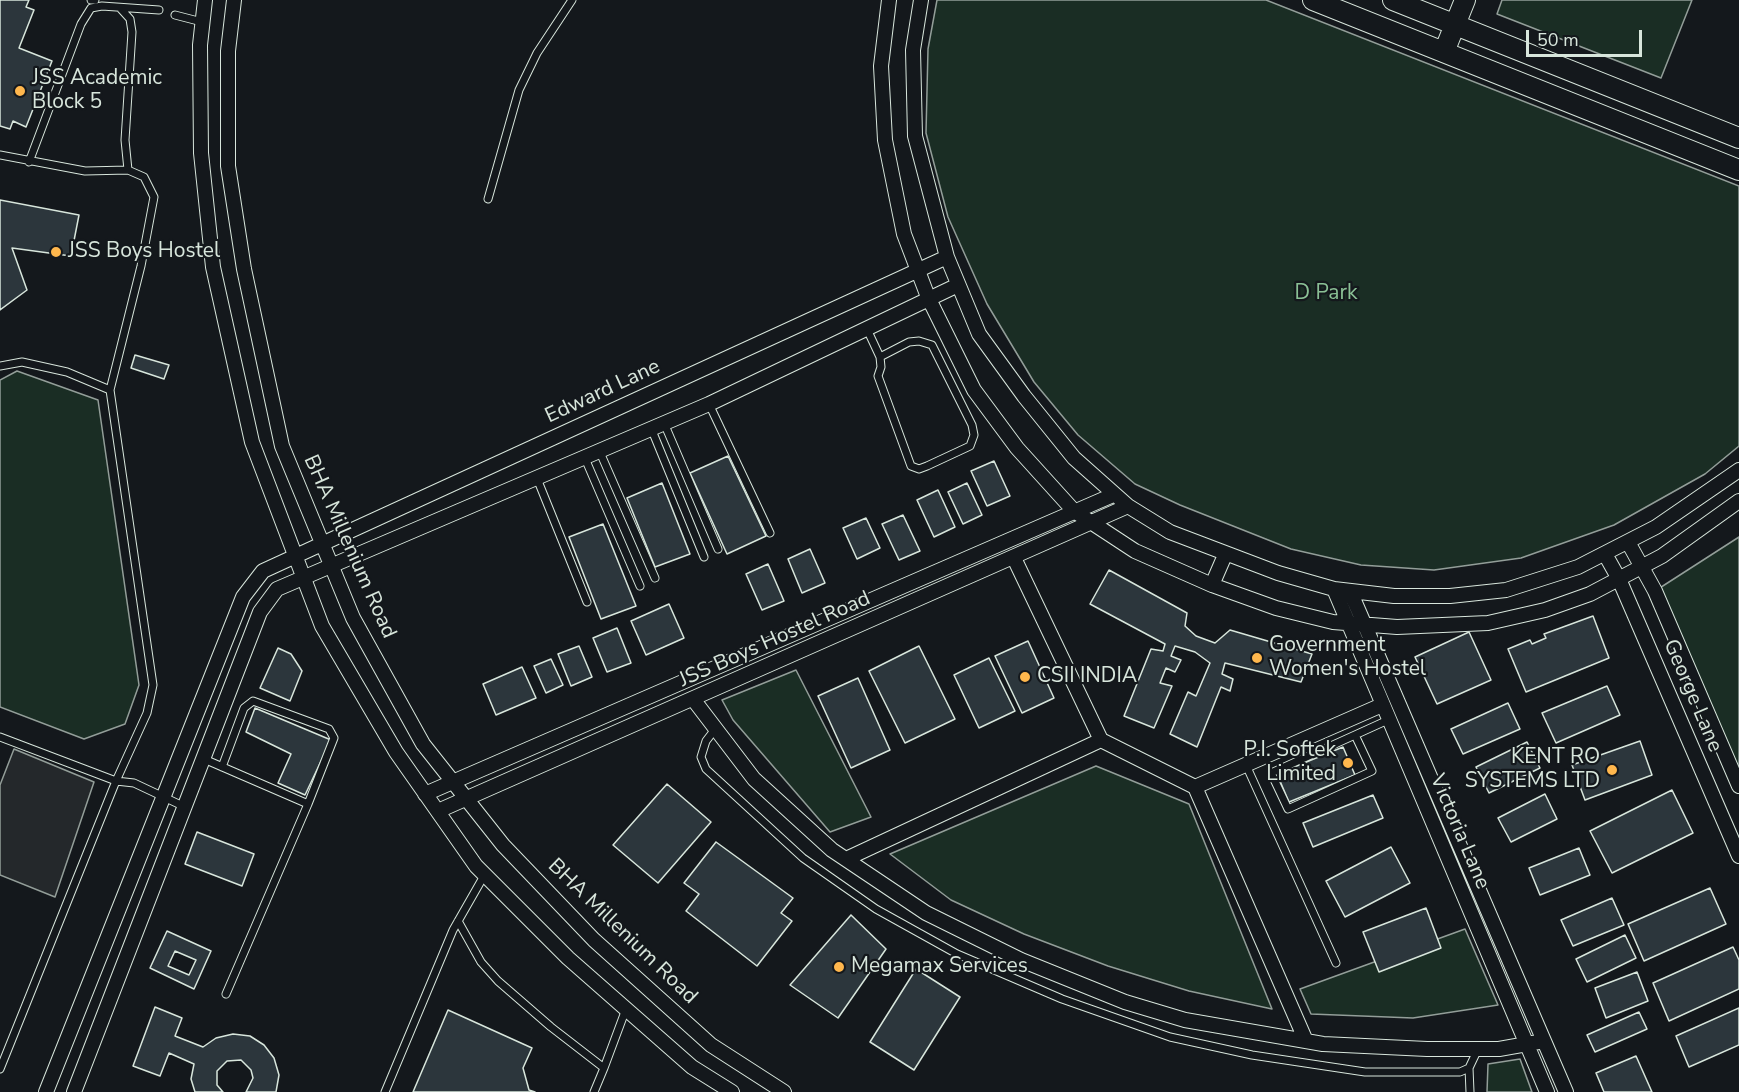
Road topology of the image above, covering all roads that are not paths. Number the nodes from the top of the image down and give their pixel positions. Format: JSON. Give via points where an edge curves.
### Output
{"nodes":[{"id":1,"x":205,"y":0,"type":"edge"},
{"id":2,"x":234,"y":0,"type":"edge"},
{"id":3,"x":572,"y":0,"type":"edge"},
{"id":4,"x":889,"y":0,"type":"edge"},
{"id":5,"x":921,"y":0,"type":"edge"},
{"id":6,"x":1313,"y":0,"type":"edge"},
{"id":7,"x":1394,"y":0,"type":"edge"},
{"id":8,"x":1465,"y":0,"type":"edge"},
{"id":9,"x":101,"y":3,"type":"edge"},
{"id":10,"x":1428,"y":6,"type":"edge"},
{"id":11,"x":120,"y":8,"type":"junction"},
{"id":12,"x":159,"y":10,"type":"dead end"},
{"id":13,"x":175,"y":15,"type":"dead end"},
{"id":14,"x":202,"y":22,"type":"junction"},
{"id":15,"x":1455,"y":25,"type":"junction"},
{"id":16,"x":1414,"y":40,"type":"junction"},
{"id":17,"x":1444,"y":52,"type":"junction"},
{"id":18,"x":1739,"y":138,"type":"edge"},
{"id":19,"x":0,"y":155,"type":"edge"},
{"id":20,"x":29,"y":162,"type":"junction"},
{"id":21,"x":129,"y":170,"type":"junction"},
{"id":22,"x":1739,"y":170,"type":"edge"},
{"id":23,"x":488,"y":199,"type":"dead end"},
{"id":24,"x":947,"y":257,"type":"junction"},
{"id":25,"x":917,"y":270,"type":"junction"},
{"id":26,"x":958,"y":285,"type":"junction"},
{"id":27,"x":928,"y":297,"type":"junction"},
{"id":28,"x":866,"y":327,"type":"junction"},
{"id":29,"x":880,"y":357,"type":"junction"},
{"id":30,"x":0,"y":366,"type":"edge"},
{"id":31,"x":111,"y":390,"type":"junction"},
{"id":32,"x":708,"y":404,"type":"junction"},
{"id":33,"x":664,"y":423,"type":"junction"},
{"id":34,"x":651,"y":428,"type":"junction"},
{"id":35,"x":599,"y":450,"type":"junction"},
{"id":36,"x":584,"y":456,"type":"junction"},
{"id":37,"x":1739,"y":470,"type":"edge"},
{"id":38,"x":536,"y":476,"type":"junction"},
{"id":39,"x":1113,"y":495,"type":"junction"},
{"id":40,"x":1739,"y":501,"type":"edge"},
{"id":41,"x":1128,"y":507,"type":"junction"},
{"id":42,"x":1074,"y":511,"type":"junction"},
{"id":43,"x":1092,"y":524,"type":"junction"},
{"id":44,"x":770,"y":533,"type":"dead end"},
{"id":45,"x":1628,"y":542,"type":"junction"},
{"id":46,"x":323,"y":544,"type":"junction"},
{"id":47,"x":718,"y":549,"type":"dead end"},
{"id":48,"x":1605,"y":554,"type":"junction"},
{"id":49,"x":1225,"y":555,"type":"junction"},
{"id":50,"x":296,"y":556,"type":"junction"},
{"id":51,"x":704,"y":557,"type":"dead end"},
{"id":52,"x":1014,"y":558,"type":"junction"},
{"id":53,"x":332,"y":566,"type":"junction"},
{"id":54,"x":1641,"y":567,"type":"junction"},
{"id":55,"x":303,"y":577,"type":"junction"},
{"id":56,"x":655,"y":578,"type":"dead end"},
{"id":57,"x":1619,"y":579,"type":"junction"},
{"id":58,"x":1212,"y":585,"type":"junction"},
{"id":59,"x":640,"y":586,"type":"dead end"},
{"id":60,"x":1334,"y":589,"type":"junction"},
{"id":61,"x":1350,"y":591,"type":"junction"},
{"id":62,"x":587,"y":602,"type":"dead end"},
{"id":63,"x":1349,"y":623,"type":"junction"},
{"id":64,"x":1365,"y":624,"type":"junction"},
{"id":65,"x":740,"y":657,"type":"junction"},
{"id":66,"x":748,"y":675,"type":"junction"},
{"id":67,"x":693,"y":699,"type":"junction"},
{"id":68,"x":1382,"y":705,"type":"junction"},
{"id":69,"x":1388,"y":720,"type":"junction"},
{"id":70,"x":716,"y":728,"type":"junction"},
{"id":71,"x":1355,"y":735,"type":"junction"},
{"id":72,"x":0,"y":737,"type":"edge"},
{"id":73,"x":1101,"y":740,"type":"junction"},
{"id":74,"x":204,"y":759,"type":"junction"},
{"id":75,"x":1246,"y":765,"type":"junction"},
{"id":76,"x":222,"y":767,"type":"junction"},
{"id":77,"x":116,"y":781,"type":"junction"},
{"id":78,"x":453,"y":782,"type":"junction"},
{"id":79,"x":1739,"y":786,"type":"edge"},
{"id":80,"x":1195,"y":787,"type":"junction"},
{"id":81,"x":425,"y":794,"type":"junction"},
{"id":82,"x":163,"y":798,"type":"junction"},
{"id":83,"x":466,"y":799,"type":"junction"},
{"id":84,"x":308,"y":804,"type":"junction"},
{"id":85,"x":186,"y":807,"type":"junction"},
{"id":86,"x":438,"y":811,"type":"junction"},
{"id":87,"x":1739,"y":856,"type":"edge"},
{"id":88,"x":846,"y":859,"type":"junction"},
{"id":89,"x":485,"y":874,"type":"junction"},
{"id":90,"x":458,"y":921,"type":"junction"},
{"id":91,"x":1336,"y":963,"type":"dead end"},
{"id":92,"x":226,"y":994,"type":"dead end"},
{"id":93,"x":626,"y":1009,"type":"junction"},
{"id":94,"x":1306,"y":1041,"type":"junction"},
{"id":95,"x":1544,"y":1041,"type":"junction"},
{"id":96,"x":1527,"y":1044,"type":"junction"},
{"id":97,"x":1478,"y":1049,"type":"junction"},
{"id":98,"x":604,"y":1068,"type":"junction"},
{"id":99,"x":1469,"y":1068,"type":"junction"},
{"id":100,"x":0,"y":1069,"type":"edge"},
{"id":101,"x":76,"y":1091,"type":"edge"},
{"id":102,"x":46,"y":1092,"type":"edge"},
{"id":103,"x":385,"y":1092,"type":"edge"},
{"id":104,"x":594,"y":1092,"type":"edge"},
{"id":105,"x":732,"y":1092,"type":"edge"},
{"id":106,"x":784,"y":1092,"type":"edge"},
{"id":107,"x":1470,"y":1092,"type":"edge"},
{"id":108,"x":1547,"y":1092,"type":"edge"},
{"id":109,"x":1566,"y":1092,"type":"edge"}],
"edges":[{"from":1,"to":14,"type":"street"},
{"from":2,"to":46,"type":"street","name":"BHA Millenium Road","via":[[228,51],[228,166],[244,269],[282,446]]},
{"from":3,"to":23,"type":"lane","via":[[537,53],[519,90]]},
{"from":4,"to":25,"type":"street","via":[[881,66],[885,140],[904,234]]},
{"from":5,"to":24,"type":"street","via":[[913,50],[915,136]]},
{"from":6,"to":16,"type":"street"},
{"from":7,"to":10,"type":"street"},
{"from":8,"to":15,"type":"street"},
{"from":9,"to":11,"type":"lane"},
{"from":9,"to":20,"type":"lane","via":[[91,8],[81,24]]},
{"from":10,"to":15,"type":"street"},
{"from":10,"to":16,"type":"street"},
{"from":11,"to":12,"type":"lane"},
{"from":11,"to":21,"type":"lane","via":[[130,19],[132,32],[125,140]]},
{"from":13,"to":14,"type":"lane"},
{"from":14,"to":50,"type":"street","via":[[201,153],[213,267],[252,442]]},
{"from":15,"to":17,"type":"street"},
{"from":15,"to":18,"type":"street"},
{"from":16,"to":17,"type":"street"},
{"from":17,"to":22,"type":"street"},
{"from":19,"to":20,"type":"lane"},
{"from":20,"to":21,"type":"lane","via":[[85,171]]},
{"from":21,"to":31,"type":"lane","via":[[144,177],[154,197]]},
{"from":24,"to":25,"type":"street","name":"Edward Lane"},
{"from":24,"to":26,"type":"street"},
{"from":25,"to":27,"type":"street"},
{"from":25,"to":46,"type":"street","name":"Edward Lane"},
{"from":26,"to":27,"type":"street"},
{"from":26,"to":39,"type":"street","via":[[979,334],[1024,396],[1074,458]]},
{"from":27,"to":28,"type":"street"},
{"from":27,"to":42,"type":"street","via":[[974,390],[1017,448]]},
{"from":28,"to":29,"type":"lane"},
{"from":28,"to":32,"type":"street"},
{"from":29,"to":29,"type":"lane","via":[[878,376],[911,466],[919,469],[970,446],[972,426],[932,345],[909,342]]},
{"from":30,"to":31,"type":"lane","via":[[22,362],[67,372]]},
{"from":31,"to":77,"type":"lane","via":[[153,685],[147,713]]},
{"from":32,"to":33,"type":"street"},
{"from":32,"to":44,"type":"lane"},
{"from":33,"to":34,"type":"street"},
{"from":33,"to":47,"type":"lane"},
{"from":34,"to":35,"type":"street"},
{"from":34,"to":51,"type":"lane"},
{"from":35,"to":36,"type":"street"},
{"from":35,"to":56,"type":"lane"},
{"from":36,"to":38,"type":"street"},
{"from":36,"to":59,"type":"lane"},
{"from":37,"to":45,"type":"street"},
{"from":38,"to":53,"type":"street"},
{"from":38,"to":62,"type":"lane"},
{"from":39,"to":41,"type":"street"},
{"from":39,"to":42,"type":"street","name":"JSS Boys Hostel Road"},
{"from":40,"to":54,"type":"street"},
{"from":41,"to":43,"type":"street","name":"JSS Boys Hostel Road"},
{"from":41,"to":49,"type":"street","via":[[1170,532]]},
{"from":42,"to":43,"type":"street"},
{"from":42,"to":65,"type":"street","name":"JSS Boys Hostel Road"},
{"from":43,"to":52,"type":"street","name":"JSS Boys Hostel Road"},
{"from":43,"to":58,"type":"street","via":[[1135,551]]},
{"from":45,"to":48,"type":"street"},
{"from":45,"to":54,"type":"street","name":"George Lane"},
{"from":46,"to":50,"type":"street","name":"Edward Lane"},
{"from":46,"to":53,"type":"street","name":"BHA Millenium Road"},
{"from":48,"to":57,"type":"street","name":"George Lane"},
{"from":48,"to":61,"type":"street","via":[[1506,590],[1450,596]]},
{"from":49,"to":58,"type":"street"},
{"from":49,"to":60,"type":"street"},
{"from":50,"to":55,"type":"street"},
{"from":50,"to":82,"type":"street","name":"Edward Lane","via":[[263,571],[243,597]]},
{"from":52,"to":66,"type":"street","name":"JSS Boys Hostel Road"},
{"from":52,"to":73,"type":"street"},
{"from":53,"to":55,"type":"street"},
{"from":53,"to":78,"type":"street","name":"BHA Millenium Road","via":[[353,618],[423,744]]},
{"from":54,"to":57,"type":"street"},
{"from":54,"to":79,"type":"street","name":"George Lane"},
{"from":55,"to":74,"type":"street","via":[[277,589],[260,612]]},
{"from":55,"to":81,"type":"street","via":[[322,626]]},
{"from":57,"to":64,"type":"street","via":[[1568,602],[1488,623],[1397,627]]},
{"from":57,"to":87,"type":"street","name":"George Lane"},
{"from":58,"to":63,"type":"street","via":[[1275,608]]},
{"from":60,"to":61,"type":"street"},
{"from":60,"to":63,"type":"street","name":"Victoria Lane"},
{"from":61,"to":64,"type":"street","name":"Victoria Lane"},
{"from":63,"to":64,"type":"street"},
{"from":63,"to":68,"type":"street","name":"Victoria Lane"},
{"from":64,"to":95,"type":"street","name":"Victoria Lane"},
{"from":65,"to":66,"type":"street"},
{"from":65,"to":78,"type":"street","name":"JSS Boys Hostel Road"},
{"from":66,"to":67,"type":"street","name":"JSS Boys Hostel Road"},
{"from":67,"to":70,"type":"street"},
{"from":67,"to":83,"type":"street","name":"JSS Boys Hostel Road"},
{"from":68,"to":69,"type":"street","name":"Victoria Lane"},
{"from":68,"to":75,"type":"street"},
{"from":69,"to":71,"type":"lane"},
{"from":69,"to":96,"type":"street","name":"Victoria Lane"},
{"from":70,"to":88,"type":"street","via":[[754,779]]},
{"from":70,"to":99,"type":"lane","via":[[701,756],[706,769],[719,782],[803,858],[876,909],[957,954],[1062,999],[1170,1037],[1252,1055],[1365,1072],[1437,1073]]},
{"from":71,"to":71,"type":"lane","via":[[1271,773],[1288,809],[1372,771]]},
{"from":72,"to":77,"type":"lane"},
{"from":73,"to":80,"type":"street"},
{"from":73,"to":88,"type":"street"},
{"from":74,"to":76,"type":"lane"},
{"from":74,"to":85,"type":"street"},
{"from":75,"to":80,"type":"street"},
{"from":75,"to":91,"type":"lane"},
{"from":76,"to":84,"type":"lane"},
{"from":76,"to":84,"type":"lane","via":[[244,708],[253,701],[329,729],[334,738]]},
{"from":77,"to":82,"type":"lane","via":[[134,783]]},
{"from":77,"to":100,"type":"lane"},
{"from":78,"to":81,"type":"street","name":"JSS Boys Hostel Road"},
{"from":78,"to":83,"type":"street","name":"BHA Millenium Road"},
{"from":80,"to":94,"type":"street"},
{"from":81,"to":86,"type":"street"},
{"from":82,"to":85,"type":"lane"},
{"from":82,"to":102,"type":"street","name":"Edward Lane"},
{"from":83,"to":86,"type":"street","name":"JSS Boys Hostel Road"},
{"from":83,"to":106,"type":"street","name":"BHA Millenium Road","via":[[503,845],[594,940],[711,1045]]},
{"from":84,"to":92,"type":"lane"},
{"from":85,"to":101,"type":"street"},
{"from":86,"to":89,"type":"street"},
{"from":88,"to":94,"type":"street","via":[[926,913],[1021,960],[1125,1002],[1185,1020]]},
{"from":89,"to":90,"type":"lane"},
{"from":89,"to":93,"type":"street","via":[[568,958]]},
{"from":90,"to":98,"type":"lane","via":[[481,962],[498,981]]},
{"from":90,"to":103,"type":"lane"},
{"from":93,"to":98,"type":"lane"},
{"from":93,"to":105,"type":"street","via":[[692,1067]]},
{"from":94,"to":97,"type":"street","via":[[1428,1050]]},
{"from":95,"to":96,"type":"street"},
{"from":95,"to":109,"type":"street","name":"Victoria Lane"},
{"from":96,"to":97,"type":"street"},
{"from":96,"to":108,"type":"street","name":"Victoria Lane"},
{"from":97,"to":99,"type":"lane"},
{"from":98,"to":104,"type":"lane"},
{"from":99,"to":107,"type":"lane"}]}
